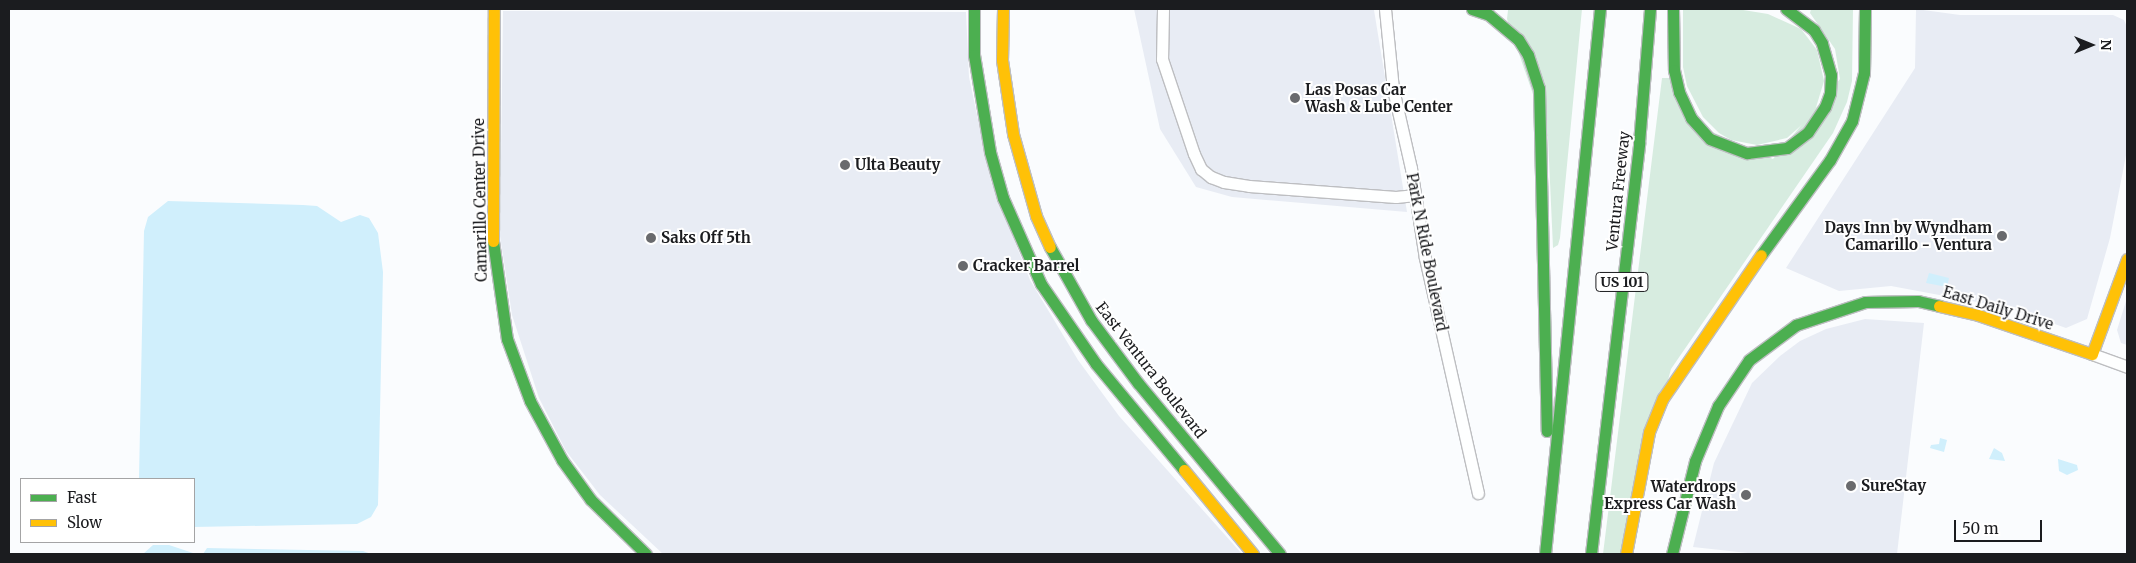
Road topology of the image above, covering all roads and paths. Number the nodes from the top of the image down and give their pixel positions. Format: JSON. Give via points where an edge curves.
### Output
{"nodes":[{"id":1,"x":494,"y":9,"type":"edge"},
{"id":2,"x":974,"y":9,"type":"edge"},
{"id":3,"x":1003,"y":9,"type":"edge"},
{"id":4,"x":1163,"y":9,"type":"edge"},
{"id":5,"x":1385,"y":9,"type":"edge"},
{"id":6,"x":1472,"y":9,"type":"edge"},
{"id":7,"x":1591,"y":9,"type":"edge"},
{"id":8,"x":1600,"y":9,"type":"edge"},
{"id":9,"x":1650,"y":9,"type":"edge"},
{"id":10,"x":1673,"y":9,"type":"edge"},
{"id":11,"x":1786,"y":9,"type":"edge"},
{"id":12,"x":1865,"y":9,"type":"edge"},
{"id":13,"x":1588,"y":115,"type":"junction"},
{"id":14,"x":1415,"y":194,"type":"junction"},
{"id":15,"x":2127,"y":259,"type":"edge"},
{"id":16,"x":2092,"y":354,"type":"junction"},
{"id":17,"x":2127,"y":367,"type":"edge"},
{"id":18,"x":1478,"y":493,"type":"dead end"},
{"id":19,"x":1550,"y":495,"type":"junction"},
{"id":20,"x":646,"y":554,"type":"edge"},
{"id":21,"x":1253,"y":554,"type":"edge"},
{"id":22,"x":1280,"y":554,"type":"edge"},
{"id":23,"x":1545,"y":554,"type":"edge"},
{"id":24,"x":1590,"y":554,"type":"edge"},
{"id":25,"x":1626,"y":554,"type":"edge"},
{"id":26,"x":1672,"y":554,"type":"edge"}],
"edges":[{"from":1,"to":20,"type":"main road","name":"Camarillo Center Drive","via":[[493,256],[507,339],[530,401],[562,460],[592,500]]},
{"from":2,"to":21,"type":"main road","via":[[974,55],[990,152],[1003,198],[1041,284],[1098,367]]},
{"from":3,"to":22,"type":"main road","name":"East Ventura Boulevard","via":[[1002,60],[1013,134],[1036,216],[1054,256],[1091,320],[1138,383]]},
{"from":4,"to":14,"type":"street","via":[[1162,59],[1200,169],[1224,182],[1249,186],[1396,197]]},
{"from":5,"to":14,"type":"street","name":"Park N Ride Boulevard","via":[[1393,89]]},
{"from":6,"to":19,"type":"main road","via":[[1489,15],[1518,39],[1528,55],[1539,88],[1543,361]]},
{"from":7,"to":13,"type":"main road"},
{"from":8,"to":13,"type":"main road","number":"US 101"},
{"from":9,"to":24,"type":"main road","name":"Ventura Freeway","number":"US 101","via":[[1639,143]]},
{"from":10,"to":11,"type":"main road","via":[[1674,70],[1678,92],[1691,118],[1710,139],[1722,146],[1761,153],[1787,148],[1808,132],[1826,107],[1830,93],[1831,75],[1822,43],[1802,18]]},
{"from":12,"to":25,"type":"main road","via":[[1864,73],[1852,120],[1830,160],[1737,287],[1663,398],[1649,432]]},
{"from":13,"to":19,"type":"main road","number":"US 101"},
{"from":14,"to":18,"type":"street","name":"Park N Ride Boulevard","via":[[1425,258]]},
{"from":15,"to":16,"type":"main road"},
{"from":16,"to":17,"type":"street"},
{"from":16,"to":26,"type":"main road","name":"East Daily Drive","via":[[1978,315],[1918,302],[1865,302],[1796,325],[1749,360],[1718,406],[1695,461]]},
{"from":19,"to":23,"type":"main road","number":"US 101"}]}
